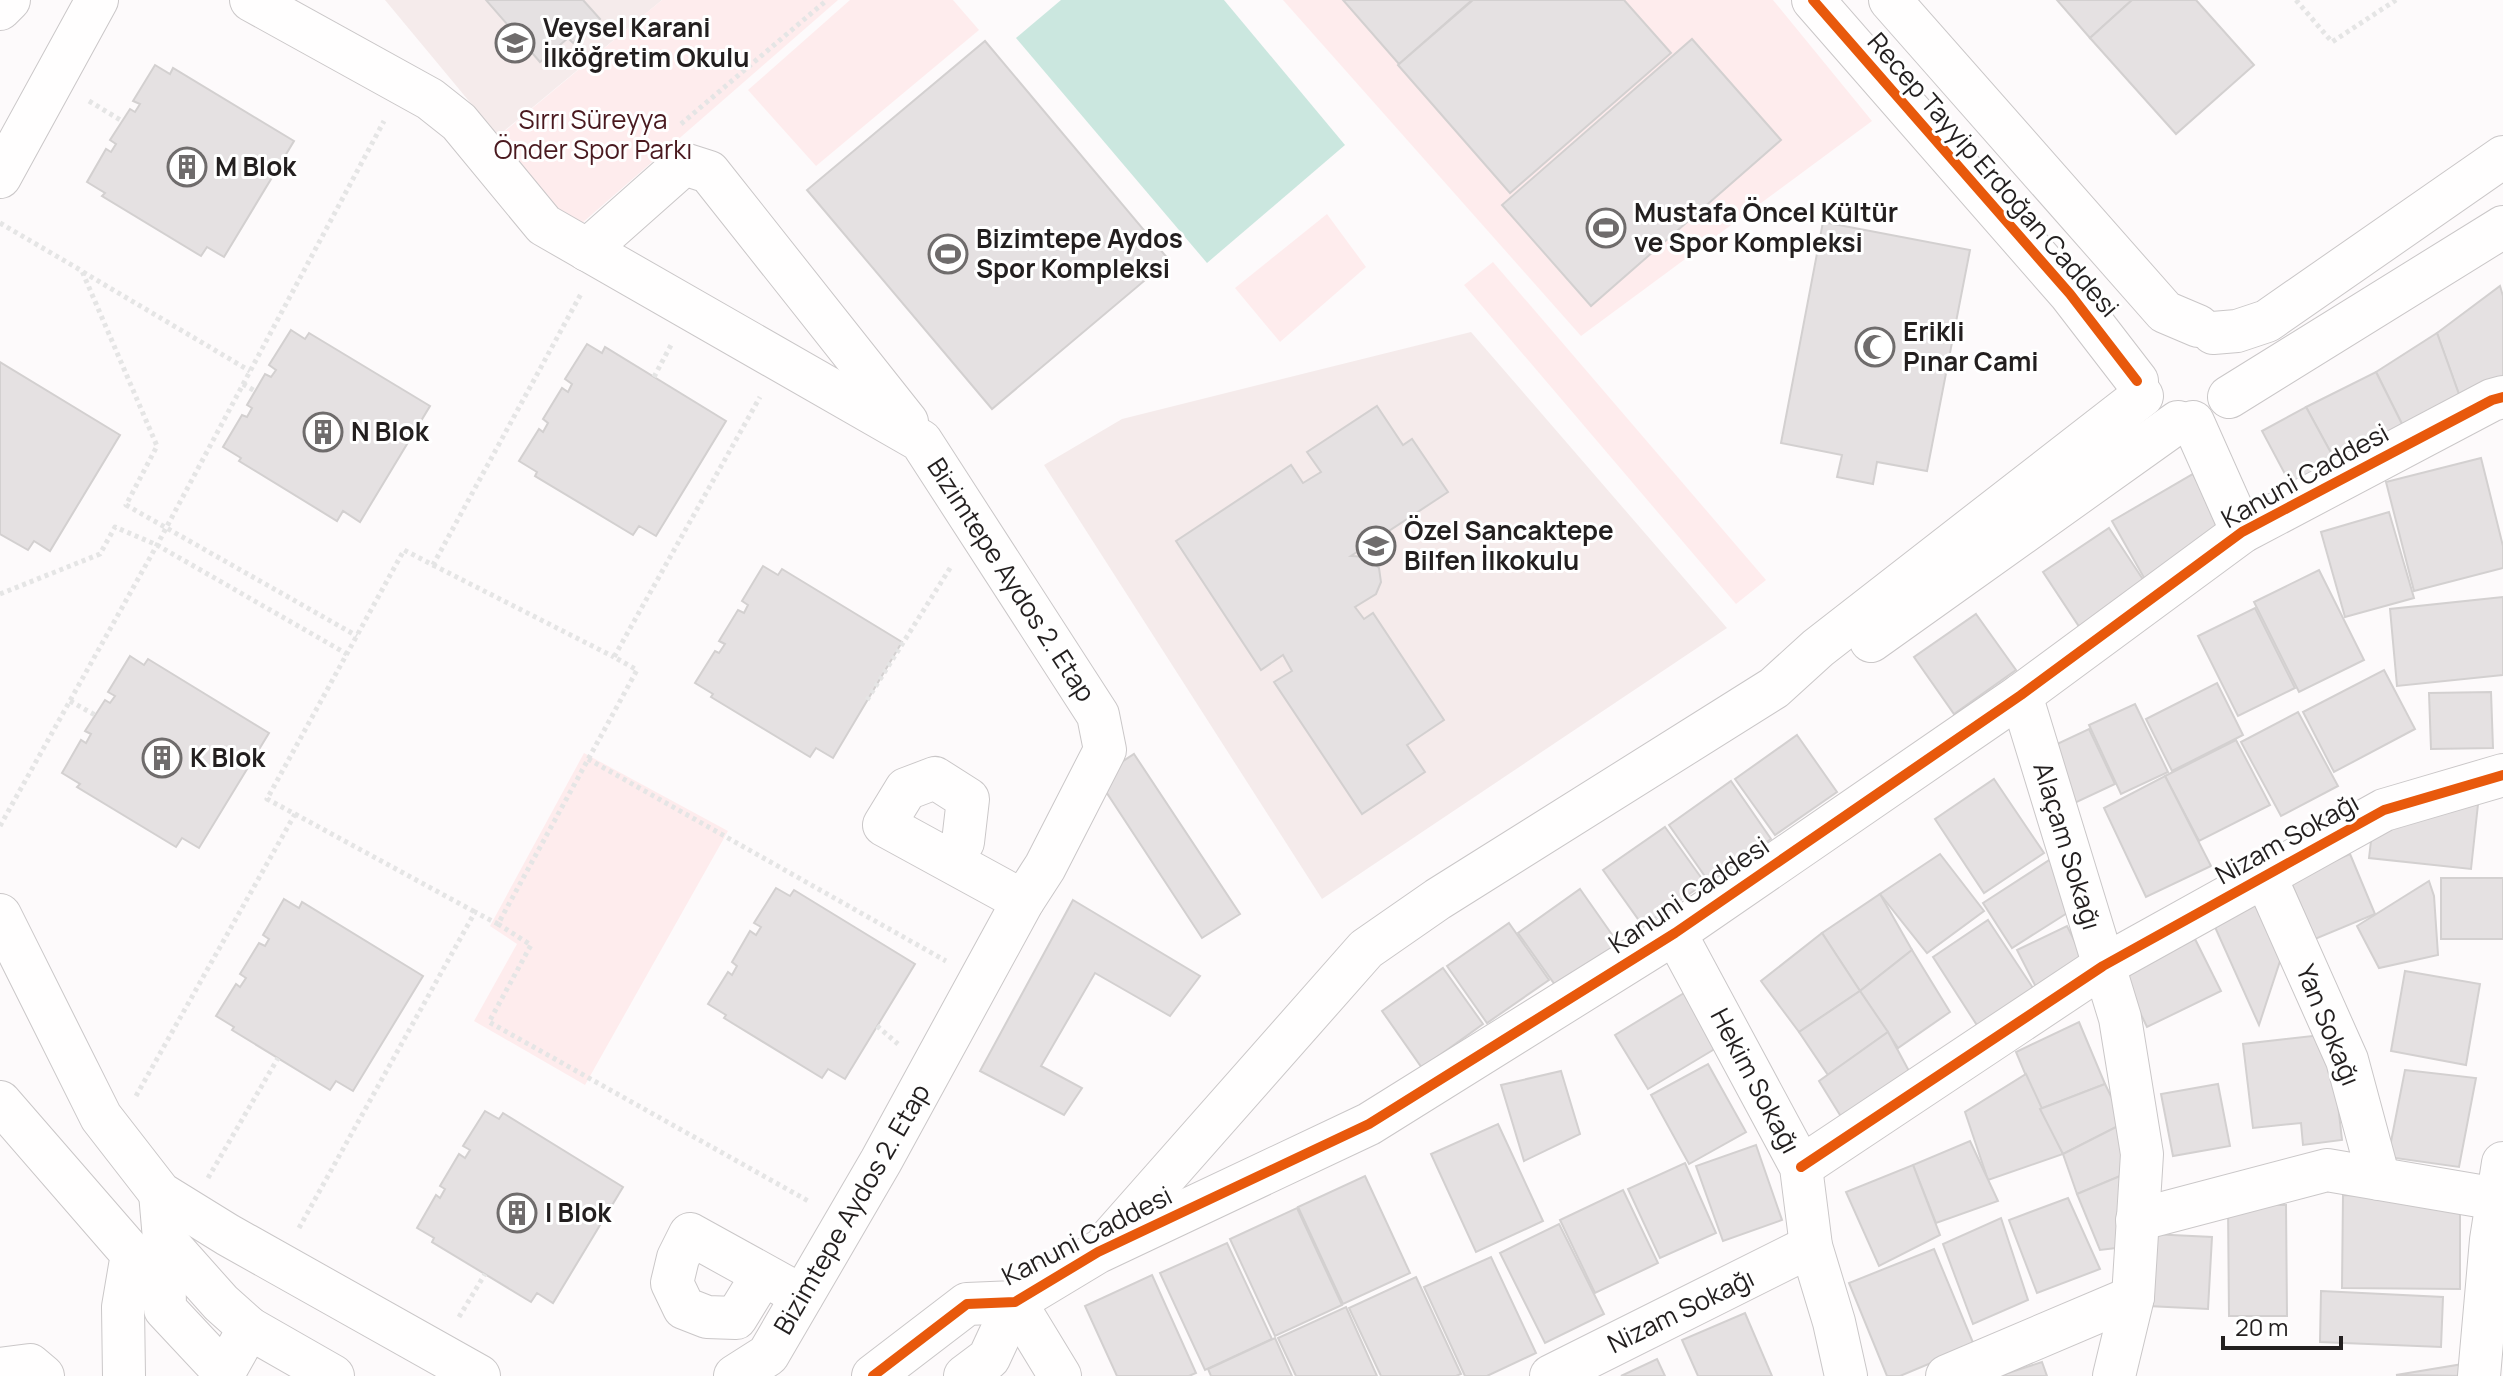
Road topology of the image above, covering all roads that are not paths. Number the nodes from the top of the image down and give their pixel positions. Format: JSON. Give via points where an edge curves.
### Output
{"nodes":[{"id":1,"x":9,"y":0,"type":"edge"},
{"id":2,"x":97,"y":0,"type":"edge"},
{"id":3,"x":251,"y":0,"type":"edge"},
{"id":4,"x":1813,"y":0,"type":"edge"},
{"id":5,"x":1890,"y":0,"type":"edge"},
{"id":6,"x":0,"y":9,"type":"edge"},
{"id":7,"x":2503,"y":157,"type":"edge"},
{"id":8,"x":3,"y":164,"type":"edge"},
{"id":9,"x":2503,"y":227,"type":"edge"},
{"id":10,"x":594,"y":254,"type":"junction"},
{"id":11,"x":2206,"y":330,"type":"junction"},
{"id":12,"x":2140,"y":389,"type":"junction"},
{"id":13,"x":2229,"y":397,"type":"junction"},
{"id":14,"x":2503,"y":397,"type":"edge"},
{"id":15,"x":2186,"y":422,"type":"junction"},
{"id":16,"x":921,"y":441,"type":"junction"},
{"id":17,"x":2242,"y":532,"type":"junction"},
{"id":18,"x":1774,"y":688,"type":"junction"},
{"id":19,"x":2021,"y":695,"type":"junction"},
{"id":20,"x":2503,"y":775,"type":"edge"},
{"id":21,"x":963,"y":842,"type":"dead end"},
{"id":22,"x":2265,"y":876,"type":"junction"},
{"id":23,"x":1023,"y":901,"type":"junction"},
{"id":24,"x":0,"y":915,"type":"edge"},
{"id":25,"x":1675,"y":933,"type":"junction"},
{"id":26,"x":2103,"y":966,"type":"junction"},
{"id":27,"x":0,"y":1102,"type":"edge"},
{"id":28,"x":1801,"y":1167,"type":"junction"},
{"id":29,"x":2379,"y":1179,"type":"junction"},
{"id":30,"x":2500,"y":1181,"type":"edge"},
{"id":31,"x":2137,"y":1220,"type":"junction"},
{"id":32,"x":161,"y":1224,"type":"junction"},
{"id":33,"x":1811,"y":1246,"type":"junction"},
{"id":34,"x":1098,"y":1252,"type":"junction"},
{"id":35,"x":755,"y":1287,"type":"dead end"},
{"id":36,"x":802,"y":1296,"type":"junction"},
{"id":37,"x":2133,"y":1297,"type":"junction"},
{"id":38,"x":1015,"y":1302,"type":"junction"},
{"id":39,"x":249,"y":1328,"type":"junction"},
{"id":40,"x":0,"y":1369,"type":"edge"},
{"id":41,"x":223,"y":1374,"type":"edge"},
{"id":42,"x":43,"y":1376,"type":"edge"},
{"id":43,"x":124,"y":1376,"type":"edge"},
{"id":44,"x":333,"y":1376,"type":"edge"},
{"id":45,"x":479,"y":1376,"type":"edge"},
{"id":46,"x":735,"y":1376,"type":"edge"},
{"id":47,"x":873,"y":1376,"type":"edge"},
{"id":48,"x":965,"y":1376,"type":"edge"},
{"id":49,"x":1060,"y":1376,"type":"edge"},
{"id":50,"x":1551,"y":1376,"type":"edge"},
{"id":51,"x":1846,"y":1376,"type":"edge"},
{"id":52,"x":1947,"y":1376,"type":"edge"},
{"id":53,"x":2114,"y":1376,"type":"edge"},
{"id":54,"x":2479,"y":1376,"type":"edge"}],
"edges":[{"from":1,"to":6,"type":"street"},
{"from":2,"to":8,"type":"street"},
{"from":3,"to":10,"type":"street","name":"Bizimtepe Aydos 2. Etap","via":[[430,99],[459,122],[544,225]]},
{"from":4,"to":12,"type":"street","name":"Recep Tayyip Erdoğan Caddesi","via":[[2070,294]]},
{"from":5,"to":11,"type":"street","name":"Recep Tayyip Erdoğan Caddesi","via":[[2165,312]]},
{"from":7,"to":11,"type":"street","via":[[2267,321],[2237,331]]},
{"from":9,"to":13,"type":"street"},
{"from":10,"to":16,"type":"street","name":"Bizimtepe Aydos 2. Etap"},
{"from":10,"to":16,"type":"street","via":[[684,164],[709,172]]},
{"from":11,"to":12,"type":"street","via":[[2182,324],[2152,337],[2137,365]]},
{"from":11,"to":13,"type":"street","via":[[2231,355],[2234,384]]},
{"from":12,"to":15,"type":"street","via":[[2152,409]]},
{"from":12,"to":18,"type":"street"},
{"from":13,"to":15,"type":"street","via":[[2207,418]]},
{"from":14,"to":17,"type":"street","name":"Kanuni Caddesi"},
{"from":15,"to":17,"type":"street"},
{"from":15,"to":18,"type":"street","via":[[1832,669]]},
{"from":16,"to":23,"type":"street","name":"Bizimtepe Aydos 2. Etap","via":[[1098,715],[1105,750]]},
{"from":17,"to":19,"type":"street","name":"Kanuni Caddesi"},
{"from":18,"to":34,"type":"street","via":[[1366,949]]},
{"from":19,"to":25,"type":"street","name":"Kanuni Caddesi"},
{"from":19,"to":26,"type":"street","name":"Alaçam Sokağı"},
{"from":20,"to":22,"type":"street","name":"Nizam Sokağı","via":[[2384,810]]},
{"from":21,"to":23,"type":"street","via":[[968,799],[935,778],[906,789],[884,825]]},
{"from":22,"to":26,"type":"street","name":"Nizam Sokağı"},
{"from":22,"to":29,"type":"street","name":"Yan Sokağı","via":[[2347,1060]]},
{"from":23,"to":36,"type":"street","name":"Bizimtepe Aydos 2. Etap"},
{"from":24,"to":32,"type":"street"},
{"from":25,"to":28,"type":"street","name":"Hekim Sokağı"},
{"from":25,"to":34,"type":"street","name":"Kanuni Caddesi","via":[[1369,1124]]},
{"from":26,"to":28,"type":"street","name":"Nizam Sokağı"},
{"from":26,"to":31,"type":"street","name":"Alaçam Sokağı","via":[[2120,1018],[2142,1154]]},
{"from":27,"to":32,"type":"street"},
{"from":28,"to":33,"type":"street","name":"Hekim Sokağı"},
{"from":29,"to":30,"type":"street"},
{"from":29,"to":31,"type":"street","via":[[2327,1170]]},
{"from":30,"to":54,"type":"street"},
{"from":31,"to":37,"type":"street","name":"Alaçam Sokağı"},
{"from":32,"to":39,"type":"street","via":[[221,1303]]},
{"from":32,"to":41,"type":"street","via":[[165,1309]]},
{"from":32,"to":43,"type":"street","via":[[123,1307]]},
{"from":32,"to":45,"type":"street","via":[[279,1264]]},
{"from":33,"to":50,"type":"street","name":"Nizam Sokağı"},
{"from":33,"to":51,"type":"street","name":"Hekim Sokağı"},
{"from":34,"to":38,"type":"street","name":"Kanuni Caddesi"},
{"from":35,"to":36,"type":"street","via":[[736,1318],[707,1317],[684,1308],[672,1283],[690,1234]]},
{"from":36,"to":46,"type":"street","name":"Bizimtepe Aydos 2. Etap","via":[[768,1355]]},
{"from":37,"to":52,"type":"street"},
{"from":37,"to":53,"type":"street","name":"Alaçam Sokağı"},
{"from":38,"to":47,"type":"street","name":"Kanuni Caddesi","via":[[967,1304]]},
{"from":38,"to":48,"type":"street","name":"Kanuni Caddesi","via":[[989,1358]]},
{"from":38,"to":49,"type":"street"},
{"from":39,"to":41,"type":"street"},
{"from":39,"to":44,"type":"street"},
{"from":40,"to":42,"type":"street","via":[[30,1365]]}]}
